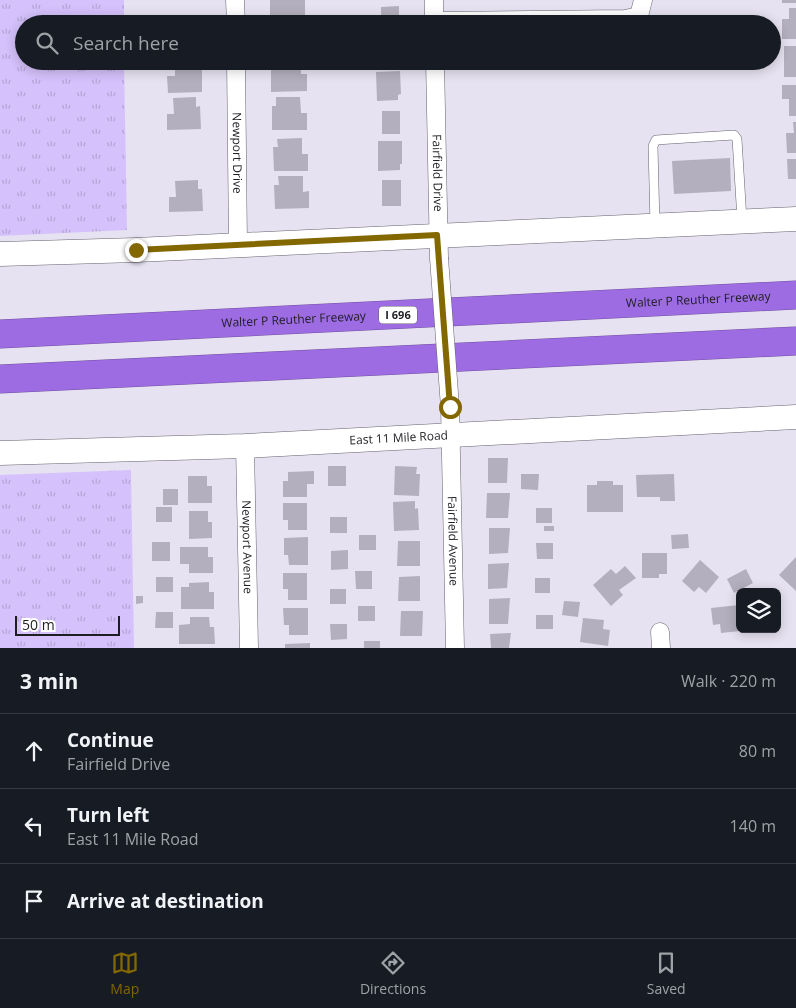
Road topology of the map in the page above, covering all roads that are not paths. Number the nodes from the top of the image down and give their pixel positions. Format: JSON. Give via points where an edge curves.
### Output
{"nodes":[{"id":1,"x":236,"y":0,"type":"edge"},
{"id":2,"x":434,"y":0,"type":"edge"},
{"id":3,"x":236,"y":15,"type":"edge"},
{"id":4,"x":434,"y":15,"type":"edge"},
{"id":5,"x":236,"y":70,"type":"edge"},
{"id":6,"x":435,"y":70,"type":"edge"},
{"id":7,"x":796,"y":219,"type":"edge"},
{"id":8,"x":742,"y":221,"type":"junction"},
{"id":9,"x":655,"y":225,"type":"junction"},
{"id":10,"x":238,"y":244,"type":"junction"},
{"id":11,"x":438,"y":246,"type":"junction"},
{"id":12,"x":0,"y":254,"type":"edge"},
{"id":13,"x":796,"y":296,"type":"edge"},
{"id":14,"x":0,"y":334,"type":"edge"},
{"id":15,"x":796,"y":341,"type":"edge"},
{"id":16,"x":0,"y":379,"type":"edge"},
{"id":17,"x":796,"y":418,"type":"edge"},
{"id":18,"x":452,"y":434,"type":"junction"},
{"id":19,"x":245,"y":446,"type":"junction"},
{"id":20,"x":0,"y":453,"type":"edge"},
{"id":21,"x":249,"y":648,"type":"edge"},
{"id":22,"x":455,"y":648,"type":"edge"}],
"edges":[{"from":1,"to":3,"type":"street"},
{"from":2,"to":4,"type":"street"},
{"from":5,"to":10,"type":"street","name":"Newport Drive"},
{"from":6,"to":11,"type":"street","name":"Fairfield Drive"},
{"from":7,"to":8,"type":"main road"},
{"from":8,"to":9,"type":"main road"},
{"from":8,"to":9,"type":"lane","via":[[737,139],[734,135],[656,140],[653,146]]},
{"from":9,"to":11,"type":"main road"},
{"from":10,"to":11,"type":"main road"},
{"from":10,"to":12,"type":"main road"},
{"from":11,"to":18,"type":"street","name":"Fairfield Drive","bridge":true},
{"from":13,"to":14,"type":"highway","name":"Walter P Reuther Freeway","number":"I 696"},
{"from":15,"to":16,"type":"highway"},
{"from":17,"to":18,"type":"main road","name":"East 11 Mile Road"},
{"from":18,"to":19,"type":"main road","name":"East 11 Mile Road"},
{"from":18,"to":22,"type":"street","name":"Fairfield Avenue"},
{"from":19,"to":20,"type":"main road","name":"East 11 Mile Road"},
{"from":19,"to":21,"type":"street","name":"Newport Avenue"}]}
